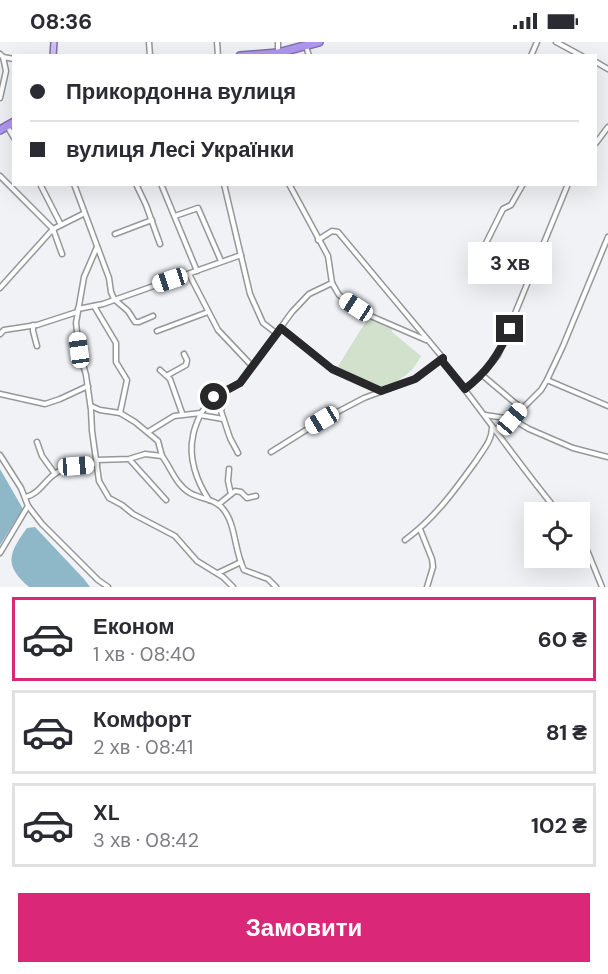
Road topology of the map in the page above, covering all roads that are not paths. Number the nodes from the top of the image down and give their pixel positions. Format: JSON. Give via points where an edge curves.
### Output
{"nodes":[{"id":1,"x":278,"y":42,"type":"edge"},
{"id":2,"x":319,"y":42,"type":"edge"},
{"id":3,"x":556,"y":42,"type":"edge"},
{"id":4,"x":306,"y":46,"type":"junction"},
{"id":5,"x":278,"y":53,"type":"junction"},
{"id":6,"x":265,"y":54,"type":"edge"},
{"id":7,"x":308,"y":54,"type":"edge"},
{"id":8,"x":578,"y":54,"type":"edge"},
{"id":9,"x":2,"y":56,"type":"edge"},
{"id":10,"x":2,"y":64,"type":"edge"},
{"id":11,"x":2,"y":84,"type":"edge"},
{"id":12,"x":0,"y":98,"type":"edge"},
{"id":13,"x":10,"y":124,"type":"edge"},
{"id":14,"x":608,"y":127,"type":"edge"},
{"id":15,"x":0,"y":130,"type":"edge"},
{"id":16,"x":597,"y":142,"type":"edge"},
{"id":17,"x":0,"y":176,"type":"edge"},
{"id":18,"x":41,"y":186,"type":"edge"},
{"id":19,"x":75,"y":186,"type":"edge"},
{"id":20,"x":137,"y":186,"type":"edge"},
{"id":21,"x":162,"y":186,"type":"edge"},
{"id":22,"x":224,"y":186,"type":"edge"},
{"id":23,"x":290,"y":186,"type":"edge"},
{"id":24,"x":522,"y":186,"type":"edge"},
{"id":25,"x":567,"y":186,"type":"edge"},
{"id":26,"x":84,"y":214,"type":"junction"},
{"id":27,"x":175,"y":216,"type":"junction"},
{"id":28,"x":152,"y":220,"type":"junction"},
{"id":29,"x":61,"y":225,"type":"junction"},
{"id":30,"x":53,"y":229,"type":"junction"},
{"id":31,"x":115,"y":234,"type":"dead end"},
{"id":32,"x":608,"y":237,"type":"edge"},
{"id":33,"x":318,"y":240,"type":"junction"},
{"id":34,"x":486,"y":243,"type":"dead end"},
{"id":35,"x":160,"y":244,"type":"dead end"},
{"id":36,"x":97,"y":247,"type":"junction"},
{"id":37,"x":62,"y":254,"type":"dead end"},
{"id":38,"x":241,"y":255,"type":"junction"},
{"id":39,"x":221,"y":261,"type":"junction"},
{"id":40,"x":197,"y":271,"type":"junction"},
{"id":41,"x":189,"y":274,"type":"junction"},
{"id":42,"x":332,"y":283,"type":"junction"},
{"id":43,"x":1,"y":286,"type":"edge"},
{"id":44,"x":114,"y":298,"type":"junction"},
{"id":45,"x":94,"y":306,"type":"junction"},
{"id":46,"x":77,"y":311,"type":"junction"},
{"id":47,"x":208,"y":312,"type":"junction"},
{"id":48,"x":153,"y":316,"type":"dead end"},
{"id":49,"x":33,"y":325,"type":"junction"},
{"id":50,"x":0,"y":326,"type":"edge"},
{"id":51,"x":281,"y":328,"type":"junction"},
{"id":52,"x":4,"y":330,"type":"junction"},
{"id":53,"x":157,"y":330,"type":"dead end"},
{"id":54,"x":276,"y":333,"type":"junction"},
{"id":55,"x":0,"y":334,"type":"edge"},
{"id":56,"x":428,"y":341,"type":"junction"},
{"id":57,"x":37,"y":346,"type":"dead end"},
{"id":58,"x":184,"y":354,"type":"dead end"},
{"id":59,"x":443,"y":358,"type":"junction"},
{"id":60,"x":252,"y":366,"type":"junction"},
{"id":61,"x":160,"y":370,"type":"dead end"},
{"id":62,"x":168,"y":375,"type":"junction"},
{"id":63,"x":482,"y":375,"type":"junction"},
{"id":64,"x":547,"y":380,"type":"junction"},
{"id":65,"x":88,"y":386,"type":"junction"},
{"id":66,"x":465,"y":389,"type":"junction"},
{"id":67,"x":226,"y":390,"type":"junction"},
{"id":68,"x":381,"y":391,"type":"junction"},
{"id":69,"x":0,"y":394,"type":"edge"},
{"id":70,"x":91,"y":405,"type":"junction"},
{"id":71,"x":608,"y":406,"type":"edge"},
{"id":72,"x":521,"y":408,"type":"junction"},
{"id":73,"x":120,"y":413,"type":"junction"},
{"id":74,"x":182,"y":413,"type":"junction"},
{"id":75,"x":201,"y":414,"type":"junction"},
{"id":76,"x":485,"y":416,"type":"junction"},
{"id":77,"x":224,"y":419,"type":"junction"},
{"id":78,"x":512,"y":419,"type":"junction"},
{"id":79,"x":494,"y":429,"type":"junction"},
{"id":80,"x":148,"y":432,"type":"junction"},
{"id":81,"x":37,"y":442,"type":"dead end"},
{"id":82,"x":271,"y":452,"type":"dead end"},
{"id":83,"x":238,"y":453,"type":"dead end"},
{"id":84,"x":0,"y":455,"type":"edge"},
{"id":85,"x":162,"y":456,"type":"junction"},
{"id":86,"x":608,"y":456,"type":"edge"},
{"id":87,"x":129,"y":459,"type":"junction"},
{"id":88,"x":97,"y":462,"type":"junction"},
{"id":89,"x":229,"y":469,"type":"dead end"},
{"id":90,"x":55,"y":474,"type":"junction"},
{"id":91,"x":231,"y":494,"type":"junction"},
{"id":92,"x":26,"y":496,"type":"junction"},
{"id":93,"x":256,"y":496,"type":"dead end"},
{"id":94,"x":166,"y":500,"type":"dead end"},
{"id":95,"x":211,"y":501,"type":"junction"},
{"id":96,"x":550,"y":502,"type":"edge"},
{"id":97,"x":219,"y":504,"type":"junction"},
{"id":98,"x":28,"y":506,"type":"junction"},
{"id":99,"x":420,"y":529,"type":"junction"},
{"id":100,"x":405,"y":540,"type":"dead end"},
{"id":101,"x":0,"y":553,"type":"edge"},
{"id":102,"x":590,"y":557,"type":"edge"},
{"id":103,"x":241,"y":562,"type":"junction"},
{"id":104,"x":217,"y":573,"type":"junction"},
{"id":105,"x":108,"y":587,"type":"edge"},
{"id":106,"x":233,"y":587,"type":"edge"},
{"id":107,"x":276,"y":587,"type":"edge"},
{"id":108,"x":427,"y":587,"type":"edge"},
{"id":109,"x":602,"y":587,"type":"edge"}],
"edges":[{"from":1,"to":5,"type":"street"},
{"from":2,"to":4,"type":"highway"},
{"from":3,"to":8,"type":"street"},
{"from":4,"to":5,"type":"highway"},
{"from":4,"to":7,"type":"street"},
{"from":5,"to":6,"type":"highway"},
{"from":9,"to":10,"type":"street"},
{"from":10,"to":11,"type":"street"},
{"from":11,"to":12,"type":"street"},
{"from":13,"to":15,"type":"highway"},
{"from":14,"to":16,"type":"street"},
{"from":17,"to":30,"type":"street"},
{"from":18,"to":29,"type":"street"},
{"from":19,"to":26,"type":"street"},
{"from":20,"to":28,"type":"street"},
{"from":21,"to":27,"type":"street"},
{"from":22,"to":38,"type":"street"},
{"from":23,"to":33,"type":"street"},
{"from":24,"to":34,"type":"street","via":[[511,205],[503,209]]},
{"from":25,"to":63,"type":"street","via":[[498,355]]},
{"from":26,"to":29,"type":"street"},
{"from":26,"to":36,"type":"street"},
{"from":27,"to":39,"type":"street","via":[[198,208]]},
{"from":27,"to":40,"type":"street"},
{"from":28,"to":31,"type":"street"},
{"from":28,"to":35,"type":"street"},
{"from":29,"to":30,"type":"street"},
{"from":30,"to":37,"type":"street"},
{"from":30,"to":43,"type":"street"},
{"from":32,"to":64,"type":"street"},
{"from":33,"to":42,"type":"street","via":[[330,261]]},
{"from":33,"to":56,"type":"street","via":[[338,231]]},
{"from":36,"to":44,"type":"street"},
{"from":36,"to":46,"type":"street","via":[[86,271]]},
{"from":38,"to":39,"type":"street"},
{"from":38,"to":54,"type":"street","via":[[260,319]]},
{"from":39,"to":40,"type":"street"},
{"from":40,"to":41,"type":"street"},
{"from":41,"to":44,"type":"street"},
{"from":41,"to":47,"type":"street"},
{"from":42,"to":51,"type":"street","via":[[309,294]]},
{"from":42,"to":56,"type":"street","via":[[339,296],[366,314]]},
{"from":44,"to":45,"type":"street"},
{"from":44,"to":48,"type":"street","via":[[135,322]]},
{"from":45,"to":46,"type":"street"},
{"from":45,"to":73,"type":"street","via":[[116,343],[116,362],[127,380]]},
{"from":46,"to":49,"type":"street"},
{"from":46,"to":65,"type":"street","via":[[79,350]]},
{"from":47,"to":53,"type":"street"},
{"from":47,"to":60,"type":"street","via":[[220,333]]},
{"from":49,"to":52,"type":"street"},
{"from":49,"to":57,"type":"street"},
{"from":50,"to":52,"type":"street"},
{"from":51,"to":54,"type":"street"},
{"from":51,"to":68,"type":"street","via":[[332,369]]},
{"from":52,"to":55,"type":"street"},
{"from":54,"to":60,"type":"street"},
{"from":56,"to":59,"type":"street"},
{"from":58,"to":62,"type":"street","via":[[186,365]]},
{"from":59,"to":66,"type":"street"},
{"from":59,"to":68,"type":"street","via":[[415,379]]},
{"from":60,"to":67,"type":"street","via":[[237,385]]},
{"from":61,"to":62,"type":"street"},
{"from":62,"to":74,"type":"street"},
{"from":63,"to":66,"type":"street"},
{"from":63,"to":72,"type":"street"},
{"from":64,"to":71,"type":"street"},
{"from":64,"to":72,"type":"street"},
{"from":65,"to":69,"type":"street","via":[[45,404]]},
{"from":65,"to":70,"type":"street"},
{"from":66,"to":76,"type":"street"},
{"from":67,"to":75,"type":"street","via":[[214,397]]},
{"from":67,"to":77,"type":"street","via":[[221,407]]},
{"from":68,"to":82,"type":"street","via":[[322,420]]},
{"from":70,"to":73,"type":"street"},
{"from":70,"to":88,"type":"street"},
{"from":72,"to":78,"type":"street"},
{"from":73,"to":80,"type":"street"},
{"from":74,"to":75,"type":"street"},
{"from":74,"to":80,"type":"street"},
{"from":75,"to":77,"type":"street"},
{"from":75,"to":95,"type":"street","via":[[193,436],[193,456],[196,475]]},
{"from":76,"to":78,"type":"street"},
{"from":76,"to":79,"type":"street"},
{"from":77,"to":83,"type":"street"},
{"from":78,"to":79,"type":"street"},
{"from":78,"to":86,"type":"street","via":[[573,448]]},
{"from":79,"to":96,"type":"street"},
{"from":79,"to":99,"type":"street","via":[[451,497]]},
{"from":80,"to":85,"type":"street","via":[[159,442]]},
{"from":81,"to":90,"type":"street"},
{"from":84,"to":92,"type":"street"},
{"from":85,"to":87,"type":"street","via":[[145,454]]},
{"from":85,"to":95,"type":"street","via":[[184,489]]},
{"from":87,"to":88,"type":"street"},
{"from":87,"to":94,"type":"street"},
{"from":88,"to":90,"type":"street"},
{"from":88,"to":104,"type":"street","via":[[99,481],[109,498],[175,536],[197,561]]},
{"from":89,"to":91,"type":"street"},
{"from":90,"to":92,"type":"street"},
{"from":91,"to":93,"type":"street","via":[[238,491],[247,498]]},
{"from":91,"to":97,"type":"street"},
{"from":92,"to":98,"type":"street"},
{"from":95,"to":97,"type":"street"},
{"from":97,"to":103,"type":"street","via":[[231,522]]},
{"from":98,"to":101,"type":"street"},
{"from":98,"to":105,"type":"street"},
{"from":99,"to":100,"type":"street"},
{"from":99,"to":108,"type":"street","via":[[433,567]]},
{"from":102,"to":109,"type":"street"},
{"from":103,"to":104,"type":"street"},
{"from":103,"to":107,"type":"street","via":[[244,570],[268,579]]},
{"from":104,"to":106,"type":"street"}]}
